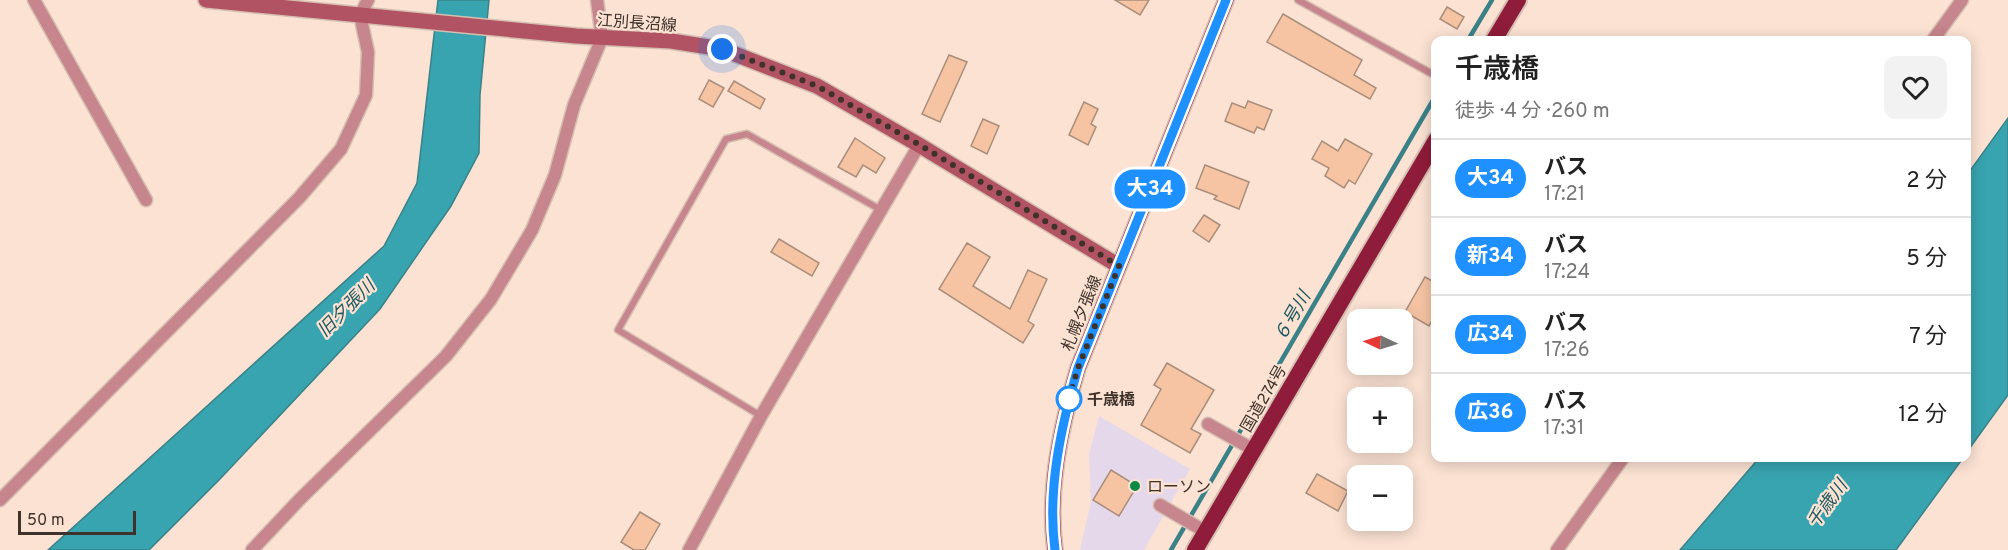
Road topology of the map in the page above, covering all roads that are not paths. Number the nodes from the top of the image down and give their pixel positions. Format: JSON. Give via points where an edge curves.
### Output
{"nodes":[{"id":1,"x":34,"y":0,"type":"edge"},
{"id":2,"x":206,"y":0,"type":"edge"},
{"id":3,"x":368,"y":0,"type":"edge"},
{"id":4,"x":597,"y":0,"type":"edge"},
{"id":5,"x":1226,"y":0,"type":"edge"},
{"id":6,"x":1298,"y":0,"type":"edge"},
{"id":7,"x":1518,"y":0,"type":"edge"},
{"id":8,"x":1962,"y":0,"type":"edge"},
{"id":9,"x":360,"y":15,"type":"junction"},
{"id":10,"x":1496,"y":36,"type":"edge"},
{"id":11,"x":1936,"y":36,"type":"edge"},
{"id":12,"x":602,"y":38,"type":"junction"},
{"id":13,"x":1431,"y":73,"type":"edge"},
{"id":14,"x":920,"y":145,"type":"junction"},
{"id":15,"x":1431,"y":148,"type":"edge"},
{"id":16,"x":146,"y":200,"type":"dead end"},
{"id":17,"x":881,"y":210,"type":"junction"},
{"id":18,"x":1119,"y":266,"type":"junction"},
{"id":19,"x":760,"y":416,"type":"junction"},
{"id":20,"x":1208,"y":424,"type":"dead end"},
{"id":21,"x":1250,"y":447,"type":"junction"},
{"id":22,"x":1620,"y":462,"type":"edge"},
{"id":23,"x":0,"y":500,"type":"edge"},
{"id":24,"x":1160,"y":505,"type":"dead end"},
{"id":25,"x":1202,"y":529,"type":"junction"},
{"id":26,"x":252,"y":550,"type":"edge"},
{"id":27,"x":689,"y":550,"type":"edge"},
{"id":28,"x":1055,"y":550,"type":"edge"},
{"id":29,"x":1195,"y":550,"type":"edge"},
{"id":30,"x":1557,"y":550,"type":"edge"}],
"edges":[{"from":1,"to":16,"type":"street"},
{"from":2,"to":9,"type":"main road","name":"江別長沼線"},
{"from":3,"to":9,"type":"street"},
{"from":4,"to":12,"type":"street"},
{"from":5,"to":18,"type":"main road","name":"札幌夕張線"},
{"from":6,"to":13,"type":"lane"},
{"from":7,"to":10,"type":"highway"},
{"from":8,"to":11,"type":"street"},
{"from":9,"to":12,"type":"main road","name":"江別長沼線"},
{"from":9,"to":23,"type":"street","via":[[368,52],[366,94],[341,149],[299,198]]},
{"from":12,"to":14,"type":"main road","name":"江別長沼線","via":[[671,41],[722,49],[817,86]]},
{"from":12,"to":26,"type":"street","via":[[574,105],[555,175],[532,231],[491,299],[446,356]]},
{"from":14,"to":17,"type":"street"},
{"from":14,"to":18,"type":"main road","name":"江別長沼線"},
{"from":15,"to":21,"type":"highway","name":"国道274号"},
{"from":17,"to":19,"type":"street"},
{"from":17,"to":19,"type":"lane","via":[[747,134],[726,139],[618,330]]},
{"from":18,"to":28,"type":"main road","name":"札幌夕張線","via":[[1067,405],[1053,499]]},
{"from":19,"to":27,"type":"street"},
{"from":20,"to":21,"type":"street"},
{"from":21,"to":25,"type":"highway","name":"国道274号"},
{"from":22,"to":30,"type":"street"},
{"from":24,"to":25,"type":"street"},
{"from":25,"to":29,"type":"highway","name":"国道274号"}]}
